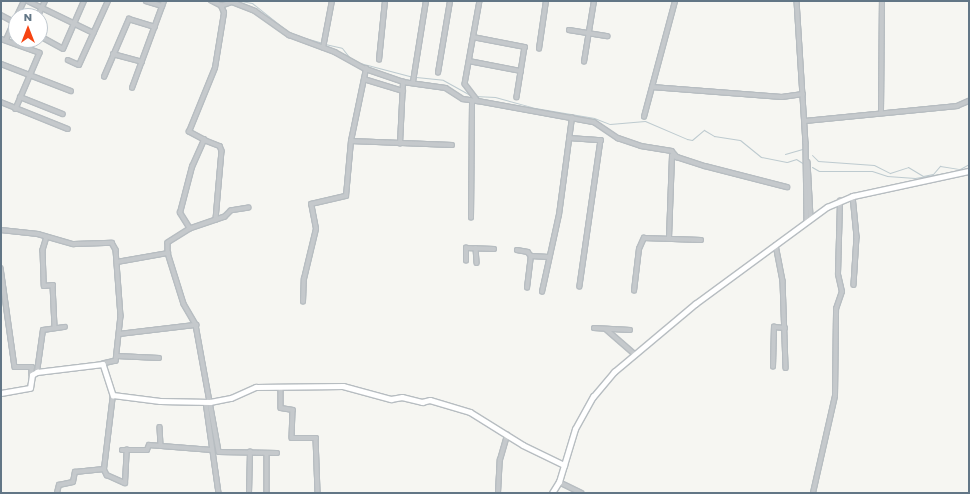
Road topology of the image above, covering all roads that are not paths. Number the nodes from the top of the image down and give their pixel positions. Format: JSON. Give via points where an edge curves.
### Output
{"nodes":[{"id":1,"x":28,"y":1,"type":"edge"},
{"id":2,"x":45,"y":1,"type":"edge"},
{"id":3,"x":84,"y":1,"type":"edge"},
{"id":4,"x":108,"y":1,"type":"edge"},
{"id":5,"x":146,"y":1,"type":"edge"},
{"id":6,"x":164,"y":1,"type":"edge"},
{"id":7,"x":211,"y":1,"type":"edge"},
{"id":8,"x":332,"y":1,"type":"edge"},
{"id":9,"x":385,"y":1,"type":"edge"},
{"id":10,"x":426,"y":1,"type":"edge"},
{"id":11,"x":450,"y":1,"type":"edge"},
{"id":12,"x":480,"y":1,"type":"edge"},
{"id":13,"x":546,"y":1,"type":"edge"},
{"id":14,"x":594,"y":1,"type":"edge"},
{"id":15,"x":675,"y":1,"type":"edge"},
{"id":16,"x":797,"y":1,"type":"edge"},
{"id":17,"x":882,"y":1,"type":"edge"},
{"id":18,"x":162,"y":6,"type":"junction"},
{"id":19,"x":221,"y":6,"type":"junction"},
{"id":20,"x":42,"y":8,"type":"joint"},
{"id":21,"x":48,"y":11,"type":"edge"},
{"id":22,"x":73,"y":24,"type":"junction"},
{"id":23,"x":155,"y":27,"type":"junction"},
{"id":24,"x":569,"y":30,"type":"dead end"},
{"id":25,"x":94,"y":33,"type":"junction"},
{"id":26,"x":589,"y":33,"type":"junction"},
{"id":27,"x":8,"y":36,"type":"edge"},
{"id":28,"x":608,"y":36,"type":"dead end"},
{"id":29,"x":474,"y":37,"type":"junction"},
{"id":30,"x":1,"y":39,"type":"edge"},
{"id":31,"x":6,"y":40,"type":"joint"},
{"id":32,"x":48,"y":40,"type":"edge"},
{"id":33,"x":323,"y":45,"type":"junction"},
{"id":34,"x":27,"y":48,"type":"edge"},
{"id":35,"x":539,"y":49,"type":"dead end"},
{"id":36,"x":113,"y":54,"type":"junction"},
{"id":37,"x":68,"y":60,"type":"dead end"},
{"id":38,"x":379,"y":60,"type":"dead end"},
{"id":39,"x":469,"y":61,"type":"junction"},
{"id":40,"x":142,"y":62,"type":"junction"},
{"id":41,"x":584,"y":62,"type":"dead end"},
{"id":42,"x":1,"y":64,"type":"edge"},
{"id":43,"x":366,"y":69,"type":"junction"},
{"id":44,"x":521,"y":71,"type":"junction"},
{"id":45,"x":438,"y":73,"type":"dead end"},
{"id":46,"x":31,"y":75,"type":"junction"},
{"id":47,"x":104,"y":76,"type":"dead end"},
{"id":48,"x":364,"y":79,"type":"junction"},
{"id":49,"x":403,"y":82,"type":"junction"},
{"id":50,"x":413,"y":82,"type":"junction"},
{"id":51,"x":652,"y":87,"type":"junction"},
{"id":52,"x":132,"y":88,"type":"dead end"},
{"id":53,"x":71,"y":91,"type":"dead end"},
{"id":54,"x":403,"y":91,"type":"junction"},
{"id":55,"x":803,"y":94,"type":"junction"},
{"id":56,"x":20,"y":97,"type":"junction"},
{"id":57,"x":517,"y":97,"type":"dead end"},
{"id":58,"x":475,"y":101,"type":"junction"},
{"id":59,"x":969,"y":101,"type":"edge"},
{"id":60,"x":1,"y":102,"type":"edge"},
{"id":61,"x":16,"y":109,"type":"junction"},
{"id":62,"x":881,"y":111,"type":"junction"},
{"id":63,"x":63,"y":114,"type":"dead end"},
{"id":64,"x":644,"y":117,"type":"dead end"},
{"id":65,"x":572,"y":118,"type":"junction"},
{"id":66,"x":805,"y":121,"type":"junction"},
{"id":67,"x":68,"y":129,"type":"dead end"},
{"id":68,"x":569,"y":138,"type":"junction"},
{"id":69,"x":204,"y":140,"type":"junction"},
{"id":70,"x":351,"y":141,"type":"junction"},
{"id":71,"x":400,"y":144,"type":"junction"},
{"id":72,"x":452,"y":145,"type":"dead end"},
{"id":73,"x":677,"y":157,"type":"junction"},
{"id":74,"x":969,"y":171,"type":"edge"},
{"id":75,"x":787,"y":187,"type":"dead end"},
{"id":76,"x":853,"y":196,"type":"junction"},
{"id":77,"x":840,"y":201,"type":"junction"},
{"id":78,"x":249,"y":208,"type":"dead end"},
{"id":79,"x":471,"y":218,"type":"dead end"},
{"id":80,"x":809,"y":219,"type":"junction"},
{"id":81,"x":216,"y":220,"type":"junction"},
{"id":82,"x":190,"y":229,"type":"junction"},
{"id":83,"x":1,"y":230,"type":"edge"},
{"id":84,"x":47,"y":237,"type":"junction"},
{"id":85,"x":669,"y":238,"type":"junction"},
{"id":86,"x":701,"y":240,"type":"dead end"},
{"id":87,"x":776,"y":244,"type":"junction"},
{"id":88,"x":476,"y":248,"type":"junction"},
{"id":89,"x":494,"y":249,"type":"dead end"},
{"id":90,"x":516,"y":250,"type":"dead end"},
{"id":91,"x":168,"y":253,"type":"junction"},
{"id":92,"x":531,"y":256,"type":"junction"},
{"id":93,"x":550,"y":257,"type":"junction"},
{"id":94,"x":466,"y":261,"type":"dead end"},
{"id":95,"x":117,"y":262,"type":"junction"},
{"id":96,"x":477,"y":263,"type":"dead end"},
{"id":97,"x":1,"y":268,"type":"edge"},
{"id":98,"x":854,"y":285,"type":"dead end"},
{"id":99,"x":580,"y":286,"type":"dead end"},
{"id":100,"x":527,"y":288,"type":"dead end"},
{"id":101,"x":634,"y":291,"type":"dead end"},
{"id":102,"x":542,"y":292,"type":"dead end"},
{"id":103,"x":303,"y":302,"type":"dead end"},
{"id":104,"x":196,"y":326,"type":"junction"},
{"id":105,"x":65,"y":327,"type":"dead end"},
{"id":106,"x":55,"y":328,"type":"junction"},
{"id":107,"x":594,"y":328,"type":"dead end"},
{"id":108,"x":785,"y":328,"type":"junction"},
{"id":109,"x":606,"y":329,"type":"junction"},
{"id":110,"x":630,"y":330,"type":"dead end"},
{"id":111,"x":119,"y":334,"type":"junction"},
{"id":112,"x":635,"y":354,"type":"junction"},
{"id":113,"x":117,"y":356,"type":"junction"},
{"id":114,"x":158,"y":358,"type":"dead end"},
{"id":115,"x":103,"y":364,"type":"junction"},
{"id":116,"x":773,"y":367,"type":"dead end"},
{"id":117,"x":786,"y":368,"type":"dead end"},
{"id":118,"x":35,"y":373,"type":"junction"},
{"id":119,"x":281,"y":386,"type":"junction"},
{"id":120,"x":1,"y":393,"type":"edge"},
{"id":121,"x":113,"y":395,"type":"junction"},
{"id":122,"x":208,"y":402,"type":"junction"},
{"id":123,"x":160,"y":428,"type":"dead end"},
{"id":124,"x":507,"y":435,"type":"junction"},
{"id":125,"x":161,"y":446,"type":"junction"},
{"id":126,"x":122,"y":450,"type":"dead end"},
{"id":127,"x":127,"y":450,"type":"junction"},
{"id":128,"x":212,"y":450,"type":"junction"},
{"id":129,"x":250,"y":452,"type":"junction"},
{"id":130,"x":267,"y":453,"type":"junction"},
{"id":131,"x":276,"y":453,"type":"dead end"},
{"id":132,"x":564,"y":465,"type":"junction"},
{"id":133,"x":104,"y":469,"type":"junction"},
{"id":134,"x":559,"y":482,"type":"junction"},
{"id":135,"x":57,"y":493,"type":"edge"},
{"id":136,"x":219,"y":493,"type":"edge"},
{"id":137,"x":250,"y":493,"type":"edge"},
{"id":138,"x":267,"y":493,"type":"edge"},
{"id":139,"x":318,"y":493,"type":"edge"},
{"id":140,"x":498,"y":493,"type":"edge"},
{"id":141,"x":552,"y":493,"type":"edge"},
{"id":142,"x":582,"y":493,"type":"edge"},
{"id":143,"x":813,"y":493,"type":"edge"}],
"edges":[{"from":1,"to":20,"type":"street"},
{"from":2,"to":20,"type":"street"},
{"from":3,"to":22,"type":"street"},
{"from":4,"to":25,"type":"street"},
{"from":5,"to":18,"type":"street"},
{"from":6,"to":18,"type":"street"},
{"from":7,"to":19,"type":"street"},
{"from":8,"to":33,"type":"street"},
{"from":9,"to":38,"type":"street"},
{"from":10,"to":50,"type":"street"},
{"from":11,"to":45,"type":"street"},
{"from":12,"to":29,"type":"street"},
{"from":13,"to":35,"type":"street"},
{"from":14,"to":26,"type":"street"},
{"from":15,"to":51,"type":"street"},
{"from":16,"to":55,"type":"street"},
{"from":17,"to":62,"type":"street"},
{"from":18,"to":23,"type":"street"},
{"from":19,"to":33,"type":"street","via":[[232,2],[255,11],[289,35]]},
{"from":19,"to":69,"type":"street","via":[[224,13],[215,68],[189,132]]},
{"from":21,"to":22,"type":"street"},
{"from":22,"to":25,"type":"street"},
{"from":22,"to":32,"type":"street","via":[[63,48]]},
{"from":23,"to":36,"type":"street","via":[[129,19]]},
{"from":23,"to":40,"type":"street"},
{"from":24,"to":26,"type":"street"},
{"from":25,"to":37,"type":"street","via":[[79,65]]},
{"from":26,"to":28,"type":"street"},
{"from":26,"to":41,"type":"street"},
{"from":27,"to":31,"type":"street"},
{"from":29,"to":39,"type":"street"},
{"from":29,"to":44,"type":"street","via":[[525,46]]},
{"from":30,"to":31,"type":"street"},
{"from":33,"to":43,"type":"street"},
{"from":34,"to":46,"type":"street","via":[[40,53]]},
{"from":36,"to":40,"type":"street"},
{"from":36,"to":47,"type":"street"},
{"from":39,"to":44,"type":"street"},
{"from":39,"to":58,"type":"street","via":[[465,84]]},
{"from":40,"to":52,"type":"street"},
{"from":42,"to":46,"type":"street"},
{"from":43,"to":48,"type":"street"},
{"from":43,"to":49,"type":"street"},
{"from":44,"to":57,"type":"street"},
{"from":46,"to":53,"type":"street"},
{"from":46,"to":56,"type":"street"},
{"from":48,"to":54,"type":"street"},
{"from":48,"to":70,"type":"street"},
{"from":49,"to":50,"type":"street"},
{"from":49,"to":54,"type":"street"},
{"from":50,"to":58,"type":"street","via":[[446,88]]},
{"from":51,"to":55,"type":"street","via":[[782,98]]},
{"from":51,"to":64,"type":"street"},
{"from":54,"to":71,"type":"street"},
{"from":55,"to":66,"type":"street"},
{"from":56,"to":61,"type":"street"},
{"from":56,"to":63,"type":"street"},
{"from":58,"to":65,"type":"street"},
{"from":58,"to":79,"type":"street"},
{"from":59,"to":62,"type":"street","via":[[957,106]]},
{"from":60,"to":61,"type":"street"},
{"from":61,"to":67,"type":"street"},
{"from":62,"to":66,"type":"street"},
{"from":65,"to":68,"type":"street"},
{"from":65,"to":73,"type":"street","via":[[603,125],[618,138],[641,146],[672,151]]},
{"from":66,"to":80,"type":"street"},
{"from":68,"to":93,"type":"street","via":[[559,215]]},
{"from":68,"to":99,"type":"street","via":[[601,140]]},
{"from":69,"to":81,"type":"street","via":[[220,146],[222,151]]},
{"from":69,"to":82,"type":"street","via":[[192,166],[180,213]]},
{"from":70,"to":71,"type":"street"},
{"from":70,"to":103,"type":"street","via":[[346,196],[311,204],[316,229],[304,279]]},
{"from":71,"to":72,"type":"street"},
{"from":73,"to":75,"type":"street"},
{"from":73,"to":85,"type":"street","via":[[672,156]]},
{"from":74,"to":76,"type":"street"},
{"from":76,"to":77,"type":"street"},
{"from":76,"to":98,"type":"street","via":[[856,237]]},
{"from":77,"to":80,"type":"street"},
{"from":77,"to":143,"type":"street","via":[[838,274],[842,292],[836,308],[834,396]]},
{"from":78,"to":81,"type":"street","via":[[231,211],[225,217]]},
{"from":80,"to":87,"type":"street"},
{"from":81,"to":82,"type":"street"},
{"from":82,"to":91,"type":"street","via":[[168,243]]},
{"from":83,"to":84,"type":"street"},
{"from":84,"to":95,"type":"street","via":[[88,245],[112,243]]},
{"from":84,"to":106,"type":"street","via":[[43,250],[44,286],[53,285]]},
{"from":85,"to":86,"type":"street"},
{"from":85,"to":101,"type":"street","via":[[642,240]]},
{"from":87,"to":108,"type":"street","via":[[783,281]]},
{"from":87,"to":112,"type":"street","via":[[695,304]]},
{"from":88,"to":89,"type":"street"},
{"from":88,"to":94,"type":"street","via":[[465,248]]},
{"from":88,"to":96,"type":"street"},
{"from":90,"to":92,"type":"street","via":[[528,252]]},
{"from":91,"to":95,"type":"street"},
{"from":91,"to":104,"type":"street","via":[[184,304]]},
{"from":92,"to":93,"type":"street"},
{"from":92,"to":100,"type":"street"},
{"from":93,"to":102,"type":"street"},
{"from":95,"to":111,"type":"street","via":[[121,316]]},
{"from":97,"to":118,"type":"street","via":[[16,367],[32,367]]},
{"from":104,"to":111,"type":"street"},
{"from":104,"to":122,"type":"street"},
{"from":105,"to":106,"type":"street"},
{"from":106,"to":118,"type":"street","via":[[43,330]]},
{"from":107,"to":109,"type":"street"},
{"from":108,"to":116,"type":"street","via":[[774,328]]},
{"from":108,"to":117,"type":"street"},
{"from":109,"to":110,"type":"street"},
{"from":109,"to":112,"type":"street"},
{"from":111,"to":113,"type":"street"},
{"from":112,"to":132,"type":"street","via":[[614,372],[585,409]]},
{"from":113,"to":114,"type":"street"},
{"from":113,"to":115,"type":"street","via":[[116,361]]},
{"from":115,"to":118,"type":"street"},
{"from":115,"to":121,"type":"street"},
{"from":118,"to":120,"type":"street","via":[[30,388]]},
{"from":119,"to":122,"type":"street","via":[[251,389],[231,398]]},
{"from":119,"to":124,"type":"street","via":[[343,386],[391,399],[402,396],[422,402],[430,400],[470,412]]},
{"from":119,"to":139,"type":"street","via":[[282,408],[293,410],[292,438],[316,438]]},
{"from":121,"to":122,"type":"street","via":[[160,401]]},
{"from":121,"to":133,"type":"street"},
{"from":122,"to":128,"type":"street"},
{"from":122,"to":129,"type":"street","via":[[219,452]]},
{"from":123,"to":125,"type":"street"},
{"from":124,"to":132,"type":"street"},
{"from":124,"to":140,"type":"street","via":[[500,460]]},
{"from":125,"to":127,"type":"street"},
{"from":125,"to":128,"type":"street"},
{"from":126,"to":127,"type":"street"},
{"from":127,"to":133,"type":"street","via":[[125,483],[107,475]]},
{"from":128,"to":136,"type":"street"},
{"from":129,"to":130,"type":"street"},
{"from":129,"to":137,"type":"street"},
{"from":130,"to":131,"type":"street"},
{"from":130,"to":138,"type":"street"},
{"from":132,"to":134,"type":"street"},
{"from":133,"to":135,"type":"street","via":[[75,472],[73,482],[59,485]]},
{"from":134,"to":141,"type":"street"},
{"from":134,"to":142,"type":"street"}]}
